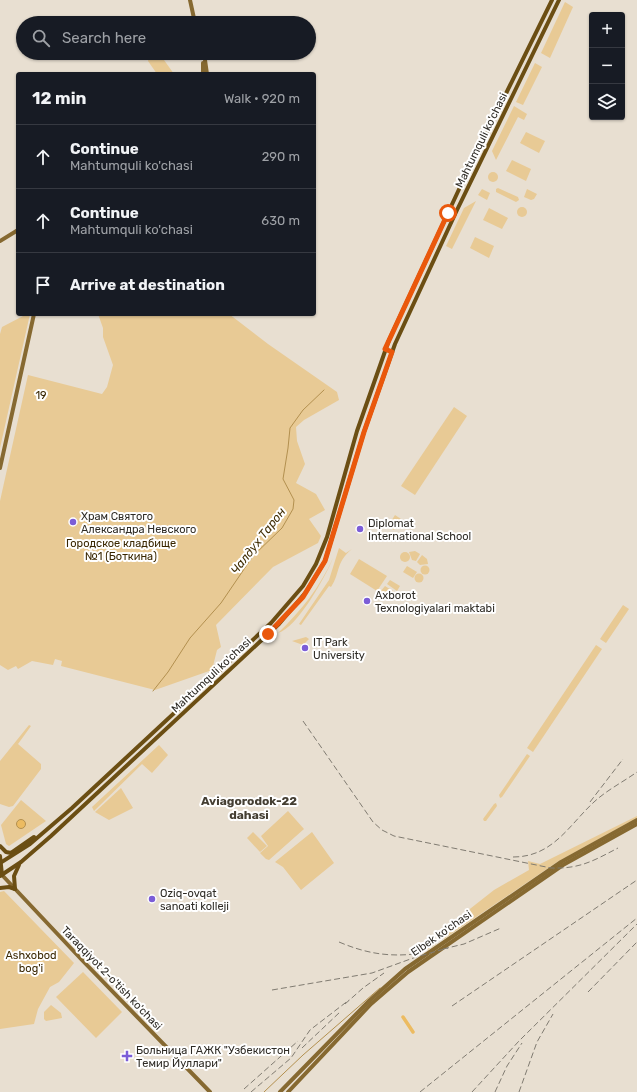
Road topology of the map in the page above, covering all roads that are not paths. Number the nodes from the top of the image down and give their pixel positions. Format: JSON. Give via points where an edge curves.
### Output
{"nodes":[{"id":1,"x":552,"y":0,"type":"edge"},
{"id":2,"x":559,"y":0,"type":"edge"},
{"id":3,"x":192,"y":3,"type":"edge"},
{"id":4,"x":549,"y":7,"type":"junction"},
{"id":5,"x":554,"y":9,"type":"junction"},
{"id":6,"x":195,"y":16,"type":"edge"},
{"id":7,"x":203,"y":60,"type":"edge"},
{"id":8,"x":204,"y":60,"type":"edge"},
{"id":9,"x":203,"y":72,"type":"edge"},
{"id":10,"x":207,"y":72,"type":"edge"},
{"id":11,"x":498,"y":112,"type":"junction"},
{"id":12,"x":503,"y":115,"type":"junction"},
{"id":13,"x":16,"y":231,"type":"edge"},
{"id":14,"x":0,"y":241,"type":"edge"},
{"id":15,"x":34,"y":316,"type":"edge"},
{"id":16,"x":385,"y":349,"type":"junction"},
{"id":17,"x":392,"y":352,"type":"junction"},
{"id":18,"x":0,"y":468,"type":"edge"},
{"id":19,"x":72,"y":808,"type":"junction"},
{"id":20,"x":77,"y":812,"type":"junction"},
{"id":21,"x":637,"y":820,"type":"edge"},
{"id":22,"x":637,"y":824,"type":"edge"},
{"id":23,"x":45,"y":832,"type":"junction"},
{"id":24,"x":0,"y":846,"type":"edge"},
{"id":25,"x":0,"y":856,"type":"edge"},
{"id":26,"x":21,"y":862,"type":"junction"},
{"id":27,"x":1,"y":863,"type":"edge"},
{"id":28,"x":1,"y":874,"type":"edge"},
{"id":29,"x":0,"y":888,"type":"edge"},
{"id":30,"x":15,"y":889,"type":"junction"},
{"id":31,"x":210,"y":1092,"type":"edge"},
{"id":32,"x":280,"y":1092,"type":"edge"},
{"id":33,"x":288,"y":1092,"type":"edge"}],
"edges":[{"from":1,"to":4,"type":"main road","name":"Mahtumquli ko'chasi"},
{"from":2,"to":5,"type":"main road","name":"Mahtumquli ko'chasi"},
{"from":3,"to":6,"type":"main road"},
{"from":4,"to":5,"type":"main road"},
{"from":4,"to":11,"type":"main road","name":"Mahtumquli ko'chasi"},
{"from":5,"to":12,"type":"main road","name":"Mahtumquli ko'chasi"},
{"from":7,"to":9,"type":"main road"},
{"from":8,"to":10,"type":"main road"},
{"from":11,"to":12,"type":"main road"},
{"from":11,"to":16,"type":"main road","name":"Mahtumquli ko'chasi"},
{"from":12,"to":17,"type":"main road","name":"Mahtumquli ko'chasi"},
{"from":13,"to":14,"type":"main road"},
{"from":15,"to":18,"type":"main road"},
{"from":16,"to":17,"type":"main road"},
{"from":16,"to":19,"type":"main road","name":"Mahtumquli ko'chasi","via":[[357,430],[324,545],[312,572],[271,623]]},
{"from":17,"to":20,"type":"main road","name":"Mahtumquli ko'chasi","via":[[364,432],[327,556],[310,587],[279,624]]},
{"from":19,"to":20,"type":"main road"},
{"from":19,"to":23,"type":"main road","name":"Mahtumquli ko'chasi"},
{"from":20,"to":26,"type":"main road","name":"Mahtumquli ko'chasi"},
{"from":21,"to":32,"type":"main road","name":"Elbek ko'chasi","via":[[561,862],[405,969],[369,1001]]},
{"from":22,"to":33,"type":"main road","name":"Elbek ko'chasi","via":[[563,865],[408,972],[371,1004]]},
{"from":23,"to":24,"type":"main road","via":[[12,853],[6,852]]},
{"from":23,"to":27,"type":"main road","name":"Mahtumquli ko'chasi"},
{"from":25,"to":27,"type":"main road"},
{"from":26,"to":28,"type":"main road","name":"Mahtumquli ko'chasi"},
{"from":26,"to":30,"type":"main road","via":[[15,873]]},
{"from":27,"to":28,"type":"main road"},
{"from":28,"to":30,"type":"main road","name":"Taraqqiyot 2-o'tish ko'chasi"},
{"from":29,"to":30,"type":"main road","via":[[9,886]]},
{"from":30,"to":31,"type":"main road","name":"Taraqqiyot 2-o'tish ko'chasi"}]}
